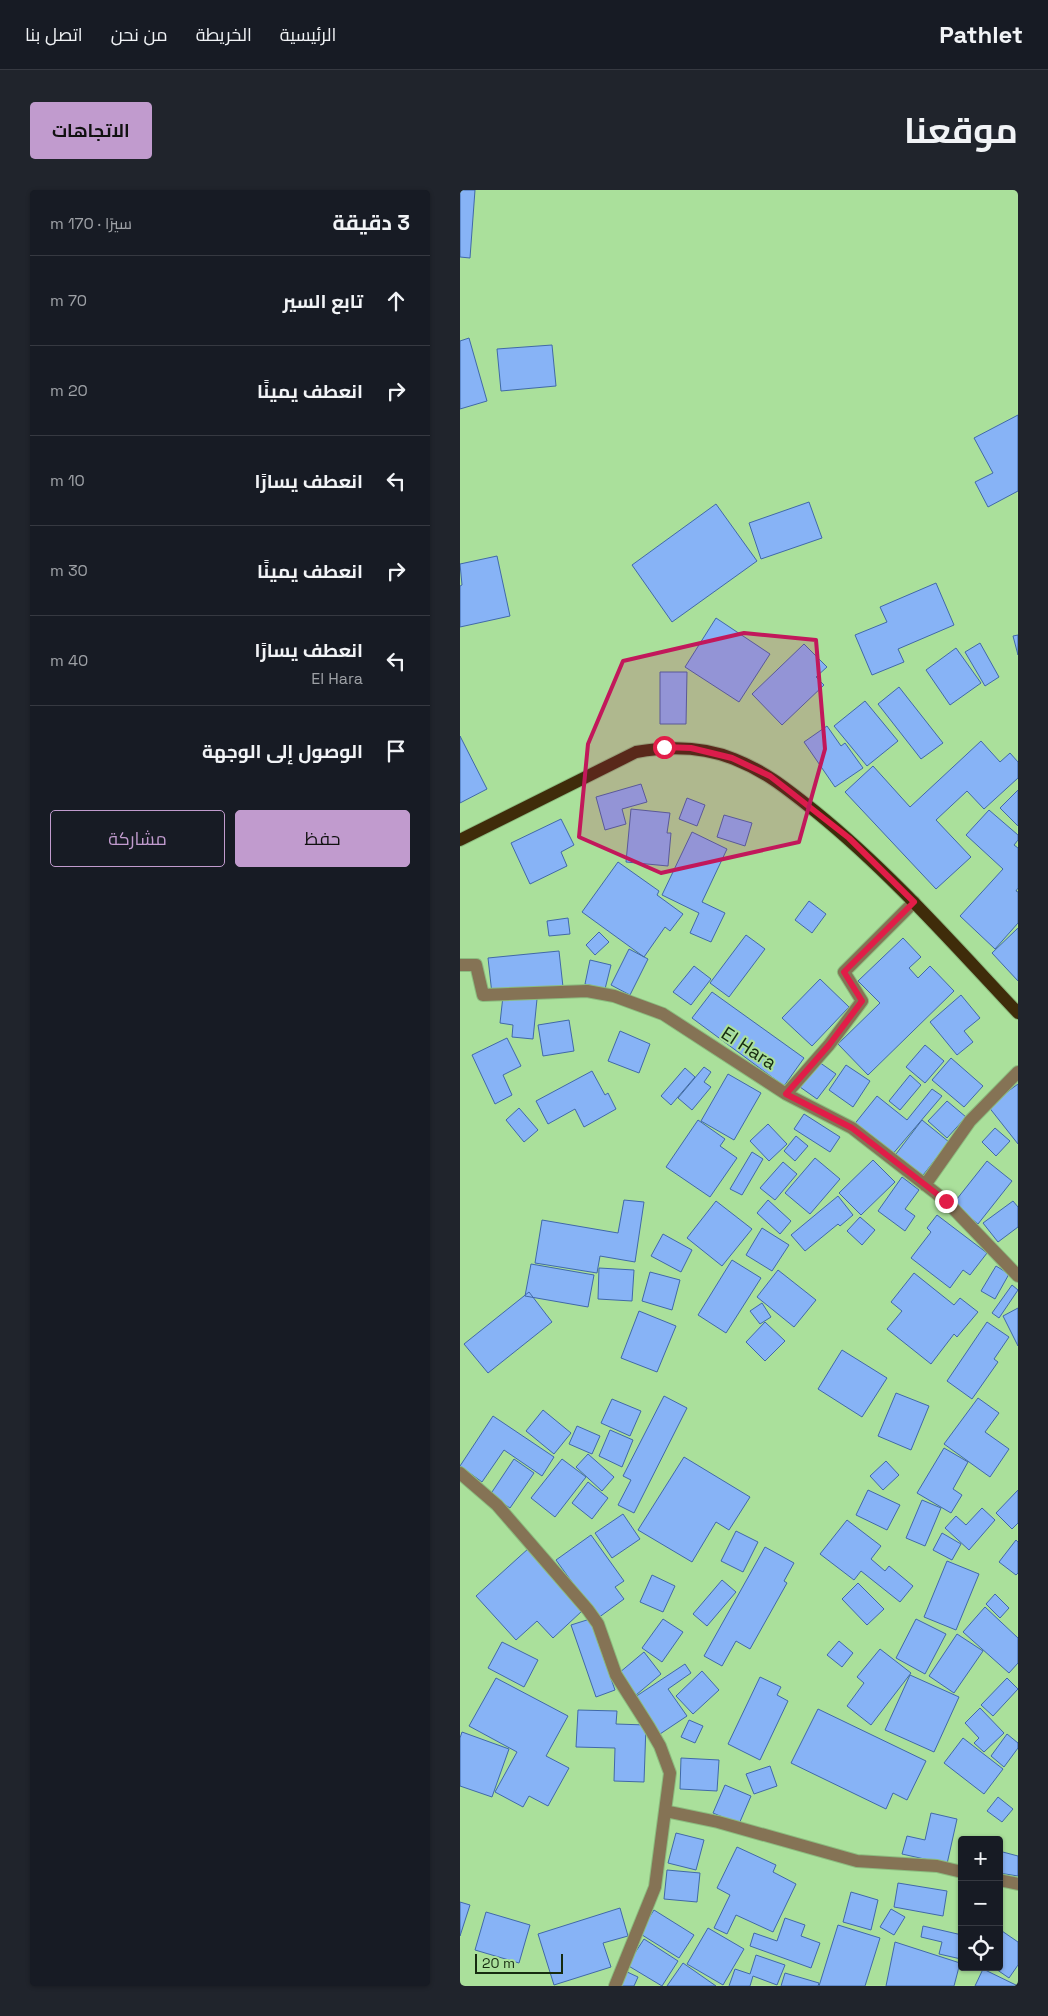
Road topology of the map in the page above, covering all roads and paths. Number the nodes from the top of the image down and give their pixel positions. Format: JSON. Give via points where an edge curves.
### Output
{"nodes":[{"id":1,"x":460,"y":840,"type":"edge"},
{"id":2,"x":914,"y":902,"type":"junction"},
{"id":3,"x":460,"y":965,"type":"edge"},
{"id":4,"x":1018,"y":1013,"type":"edge"},
{"id":5,"x":1018,"y":1072,"type":"edge"},
{"id":6,"x":786,"y":1094,"type":"junction"},
{"id":7,"x":925,"y":1185,"type":"junction"},
{"id":8,"x":1018,"y":1276,"type":"edge"},
{"id":9,"x":460,"y":1473,"type":"edge"},
{"id":10,"x":665,"y":1810,"type":"junction"},
{"id":11,"x":958,"y":1871,"type":"edge"},
{"id":12,"x":1003,"y":1881,"type":"edge"},
{"id":13,"x":1018,"y":1884,"type":"edge"},
{"id":14,"x":615,"y":1986,"type":"edge"}],
"edges":[{"from":1,"to":2,"type":"main road","via":[[636,752],[664,747],[691,748],[732,758],[770,776],[849,838]]},
{"from":2,"to":4,"type":"main road"},
{"from":2,"to":6,"type":"street","via":[[844,972],[862,1001]]},
{"from":3,"to":6,"type":"street","name":"El Hara","via":[[476,964],[483,995],[587,991],[614,996],[663,1014]]},
{"from":5,"to":7,"type":"street","via":[[970,1121]]},
{"from":6,"to":7,"type":"street","name":"El Hara","via":[[852,1128]]},
{"from":7,"to":8,"type":"street","name":"El Hara","via":[[946,1201]]},
{"from":9,"to":10,"type":"street","via":[[497,1505],[598,1624],[616,1675],[660,1746],[670,1774]]},
{"from":10,"to":11,"type":"street","via":[[858,1861],[937,1866]]},
{"from":10,"to":14,"type":"street","via":[[655,1887]]},
{"from":12,"to":13,"type":"street"}]}
